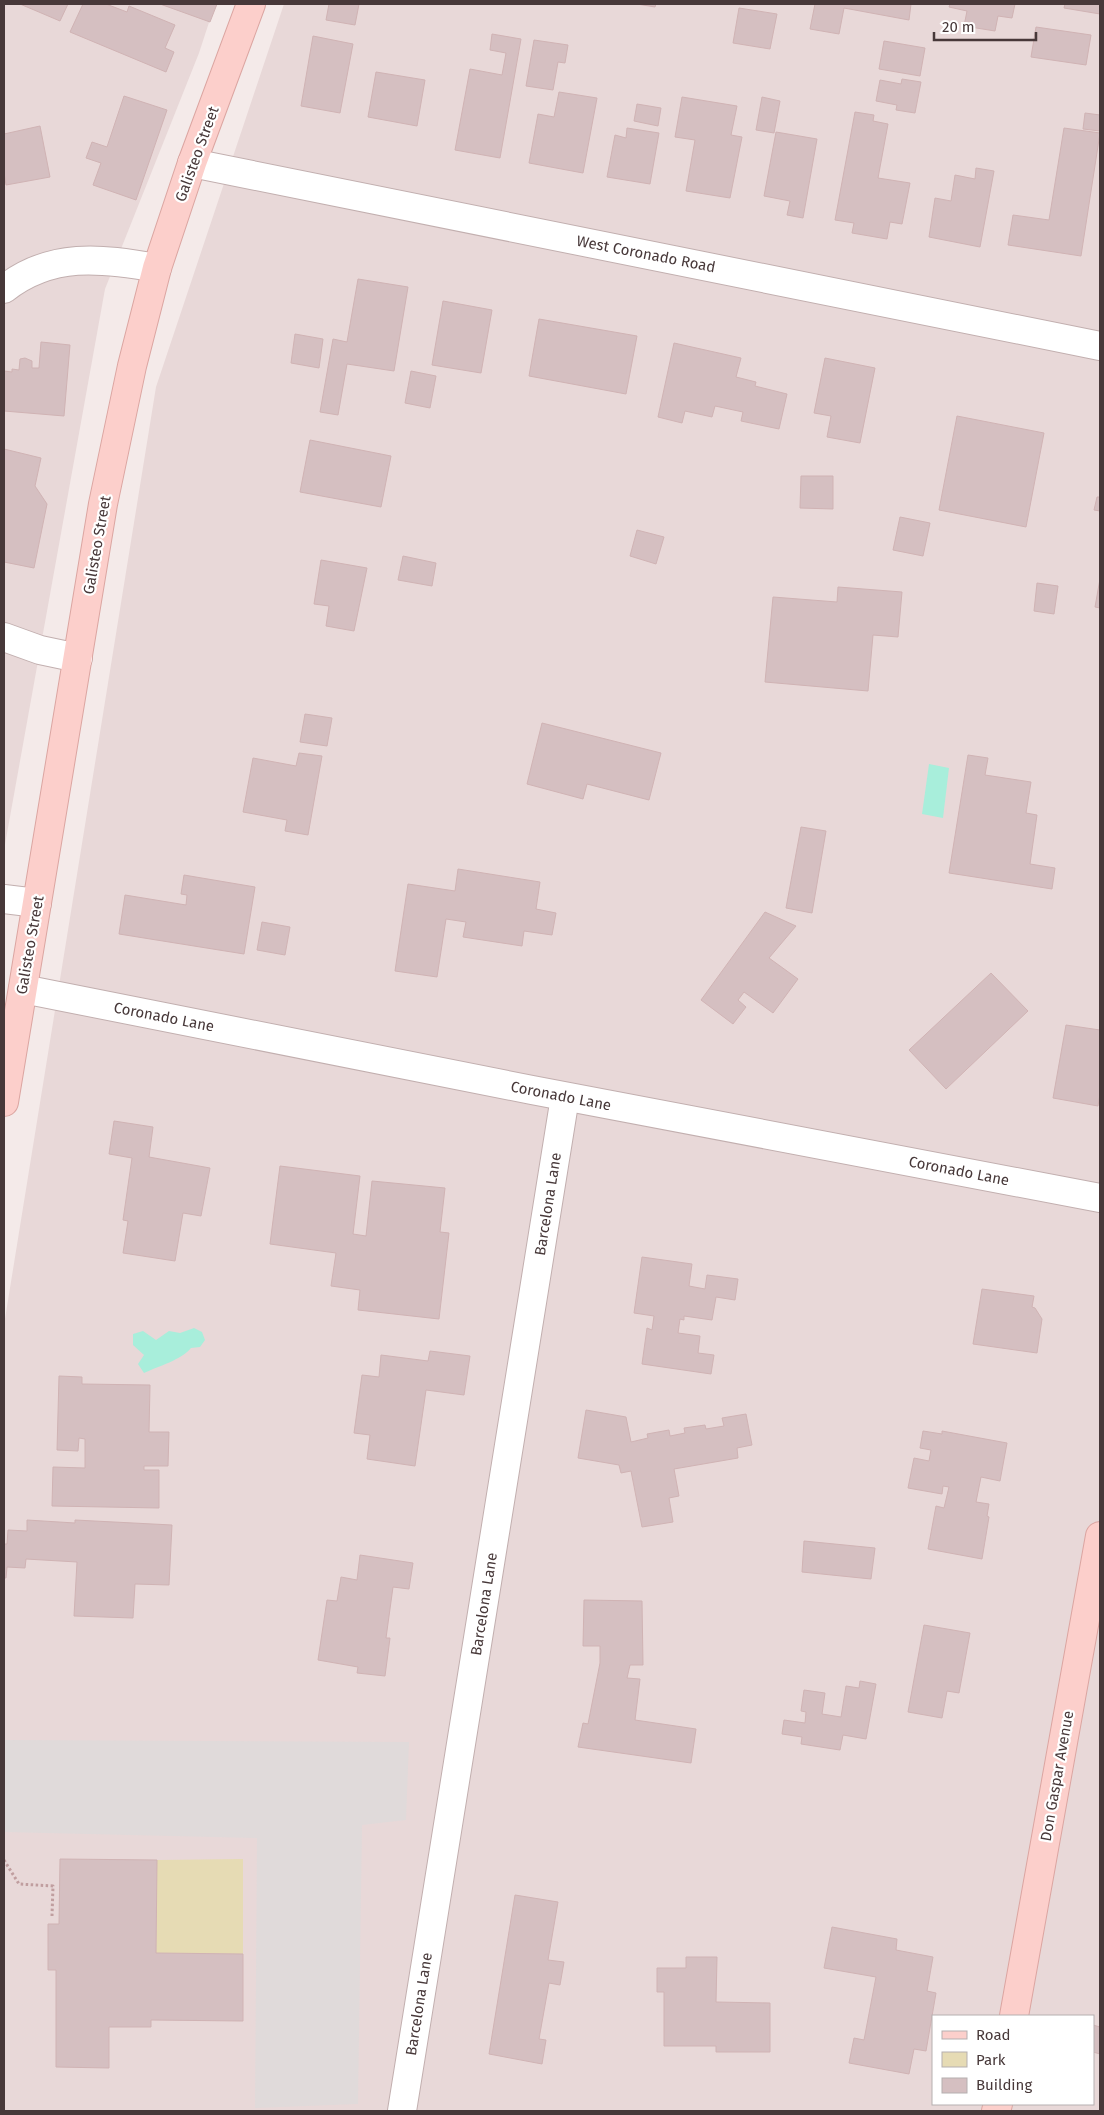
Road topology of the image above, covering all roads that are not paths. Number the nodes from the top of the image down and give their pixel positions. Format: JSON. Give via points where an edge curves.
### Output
{"nodes":[{"id":1,"x":251,"y":4,"type":"edge"},
{"id":2,"x":192,"y":163,"type":"junction"},
{"id":3,"x":157,"y":268,"type":"junction"},
{"id":4,"x":4,"y":289,"type":"edge"},
{"id":5,"x":1100,"y":346,"type":"edge"},
{"id":6,"x":4,"y":637,"type":"edge"},
{"id":7,"x":78,"y":658,"type":"junction"},
{"id":8,"x":4,"y":899,"type":"edge"},
{"id":9,"x":37,"y":903,"type":"junction"},
{"id":10,"x":23,"y":989,"type":"junction"},
{"id":11,"x":565,"y":1096,"type":"junction"},
{"id":12,"x":4,"y":1102,"type":"edge"},
{"id":13,"x":1100,"y":1198,"type":"edge"},
{"id":14,"x":1100,"y":1536,"type":"edge"},
{"id":15,"x":1014,"y":2015,"type":"edge"},
{"id":16,"x":402,"y":2111,"type":"edge"}],
"edges":[{"from":1,"to":2,"type":"street","name":"Galisteo Street"},
{"from":2,"to":3,"type":"street","name":"Galisteo Street"},
{"from":2,"to":5,"type":"street","name":"West Coronado Road"},
{"from":3,"to":4,"type":"street","via":[[82,259],[51,264],[19,277]]},
{"from":3,"to":7,"type":"street","name":"Galisteo Street","via":[[109,477]]},
{"from":6,"to":7,"type":"street","via":[[40,650]]},
{"from":7,"to":9,"type":"street","name":"Galisteo Street"},
{"from":8,"to":9,"type":"street"},
{"from":9,"to":10,"type":"street","name":"Galisteo Street"},
{"from":10,"to":11,"type":"street","name":"Coronado Lane"},
{"from":10,"to":12,"type":"street","name":"Galisteo Street"},
{"from":11,"to":13,"type":"street","name":"Coronado Lane"},
{"from":11,"to":16,"type":"street","name":"Barcelona Lane"},
{"from":14,"to":15,"type":"street","name":"Don Gaspar Avenue"}]}
